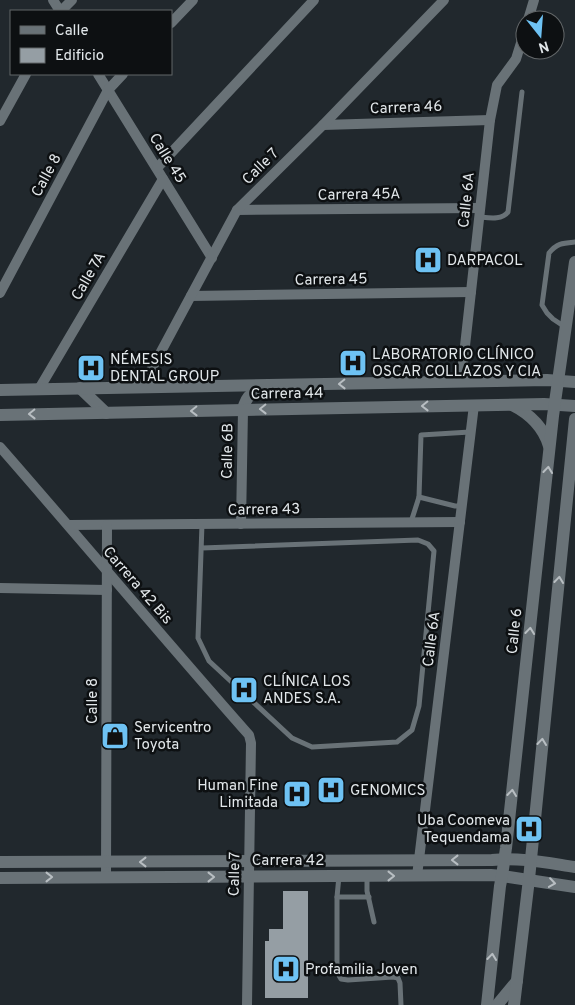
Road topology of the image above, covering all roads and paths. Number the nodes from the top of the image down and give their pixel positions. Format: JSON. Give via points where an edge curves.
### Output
{"nodes":[{"id":1,"x":72,"y":0,"type":"edge"},
{"id":2,"x":193,"y":0,"type":"edge"},
{"id":3,"x":314,"y":0,"type":"edge"},
{"id":4,"x":444,"y":0,"type":"edge"},
{"id":5,"x":61,"y":10,"type":"edge"},
{"id":6,"x":172,"y":22,"type":"edge"},
{"id":7,"x":515,"y":60,"type":"edge"},
{"id":8,"x":25,"y":75,"type":"edge"},
{"id":9,"x":99,"y":75,"type":"edge"},
{"id":10,"x":122,"y":75,"type":"edge"},
{"id":11,"x":108,"y":90,"type":"junction"},
{"id":12,"x":522,"y":92,"type":"dead end"},
{"id":13,"x":490,"y":120,"type":"junction"},
{"id":14,"x":0,"y":121,"type":"edge"},
{"id":15,"x":323,"y":125,"type":"junction"},
{"id":16,"x":156,"y":168,"type":"junction"},
{"id":17,"x":163,"y":179,"type":"junction"},
{"id":18,"x":237,"y":210,"type":"junction"},
{"id":19,"x":480,"y":213,"type":"junction"},
{"id":20,"x":575,"y":242,"type":"edge"},
{"id":21,"x":212,"y":258,"type":"junction"},
{"id":22,"x":575,"y":262,"type":"edge"},
{"id":23,"x":471,"y":292,"type":"junction"},
{"id":24,"x":0,"y":293,"type":"edge"},
{"id":25,"x":192,"y":296,"type":"junction"},
{"id":26,"x":566,"y":327,"type":"junction"},
{"id":27,"x":558,"y":380,"type":"junction"},
{"id":28,"x":461,"y":382,"type":"junction"},
{"id":29,"x":575,"y":382,"type":"edge"},
{"id":30,"x":295,"y":384,"type":"junction"},
{"id":31,"x":142,"y":387,"type":"junction"},
{"id":32,"x":80,"y":388,"type":"junction"},
{"id":33,"x":39,"y":389,"type":"junction"},
{"id":34,"x":0,"y":390,"type":"edge"},
{"id":35,"x":511,"y":404,"type":"junction"},
{"id":36,"x":555,"y":404,"type":"junction"},
{"id":37,"x":474,"y":405,"type":"junction"},
{"id":38,"x":575,"y":406,"type":"edge"},
{"id":39,"x":243,"y":410,"type":"junction"},
{"id":40,"x":106,"y":413,"type":"junction"},
{"id":41,"x":2,"y":416,"type":"edge"},
{"id":42,"x":575,"y":419,"type":"edge"},
{"id":43,"x":471,"y":432,"type":"junction"},
{"id":44,"x":0,"y":447,"type":"edge"},
{"id":45,"x":550,"y":451,"type":"junction"},
{"id":46,"x":419,"y":497,"type":"junction"},
{"id":47,"x":462,"y":506,"type":"junction"},
{"id":48,"x":411,"y":522,"type":"junction"},
{"id":49,"x":460,"y":522,"type":"junction"},
{"id":50,"x":202,"y":524,"type":"junction"},
{"id":51,"x":240,"y":524,"type":"junction"},
{"id":52,"x":68,"y":525,"type":"junction"},
{"id":53,"x":107,"y":525,"type":"junction"},
{"id":54,"x":202,"y":548,"type":"junction"},
{"id":55,"x":107,"y":572,"type":"junction"},
{"id":56,"x":0,"y":588,"type":"edge"},
{"id":57,"x":107,"y":590,"type":"junction"},
{"id":58,"x":251,"y":743,"type":"joint"},
{"id":59,"x":504,"y":859,"type":"junction"},
{"id":60,"x":419,"y":860,"type":"junction"},
{"id":61,"x":530,"y":860,"type":"junction"},
{"id":62,"x":249,"y":861,"type":"junction"},
{"id":63,"x":0,"y":862,"type":"edge"},
{"id":64,"x":106,"y":862,"type":"junction"},
{"id":65,"x":575,"y":866,"type":"edge"},
{"id":66,"x":249,"y":876,"type":"junction"},
{"id":67,"x":339,"y":876,"type":"junction"},
{"id":68,"x":366,"y":876,"type":"junction"},
{"id":69,"x":417,"y":876,"type":"junction"},
{"id":70,"x":502,"y":876,"type":"junction"},
{"id":71,"x":106,"y":877,"type":"junction"},
{"id":72,"x":0,"y":878,"type":"edge"},
{"id":73,"x":529,"y":879,"type":"junction"},
{"id":74,"x":575,"y":887,"type":"edge"},
{"id":75,"x":337,"y":897,"type":"junction"},
{"id":76,"x":368,"y":897,"type":"junction"},
{"id":77,"x":374,"y":922,"type":"dead end"},
{"id":78,"x":517,"y":981,"type":"junction"},
{"id":79,"x":247,"y":1005,"type":"edge"},
{"id":80,"x":401,"y":1005,"type":"edge"},
{"id":81,"x":487,"y":1005,"type":"edge"},
{"id":82,"x":497,"y":1005,"type":"edge"},
{"id":83,"x":514,"y":1005,"type":"edge"}],
"edges":[{"from":1,"to":5,"type":"street"},
{"from":2,"to":6,"type":"street"},
{"from":3,"to":16,"type":"street"},
{"from":4,"to":15,"type":"street","name":"Calle 7"},
{"from":7,"to":13,"type":"street","name":"Calle 6A","via":[[497,85]]},
{"from":8,"to":14,"type":"street"},
{"from":9,"to":11,"type":"street","name":"Calle 45"},
{"from":10,"to":11,"type":"street","name":"Calle 8"},
{"from":11,"to":16,"type":"street","name":"Calle 45"},
{"from":11,"to":24,"type":"street","name":"Calle 8"},
{"from":12,"to":19,"type":"lane","via":[[508,212],[502,218]]},
{"from":13,"to":15,"type":"street","name":"Carrera 46"},
{"from":13,"to":19,"type":"street","name":"Calle 6A"},
{"from":15,"to":18,"type":"street","name":"Calle 7"},
{"from":16,"to":17,"type":"street","name":"Calle 45"},
{"from":17,"to":21,"type":"street","name":"Calle 45"},
{"from":17,"to":33,"type":"street","name":"Calle 7A"},
{"from":18,"to":19,"type":"street","name":"Carrera 45A"},
{"from":18,"to":21,"type":"street","name":"Calle 7"},
{"from":19,"to":23,"type":"street","name":"Calle 6A"},
{"from":20,"to":26,"type":"lane","via":[[562,243],[549,253],[542,305],[553,320]]},
{"from":21,"to":25,"type":"street","name":"Calle 7"},
{"from":22,"to":26,"type":"main road","name":"Calle 6"},
{"from":23,"to":25,"type":"street","name":"Carrera 45"},
{"from":23,"to":28,"type":"street","name":"Calle 6A"},
{"from":25,"to":31,"type":"street","name":"Calle 7"},
{"from":26,"to":27,"type":"main road","name":"Calle 6"},
{"from":27,"to":28,"type":"main road","name":"Carrera 44"},
{"from":27,"to":29,"type":"main road","name":"Carrera 44"},
{"from":27,"to":36,"type":"main road","name":"Calle 6"},
{"from":28,"to":30,"type":"main road","name":"Carrera 44","one_way":true},
{"from":30,"to":31,"type":"main road","name":"Carrera 44"},
{"from":30,"to":39,"type":"main road","via":[[289,390],[258,390],[248,398]]},
{"from":31,"to":32,"type":"main road","name":"Carrera 44"},
{"from":32,"to":33,"type":"main road","name":"Carrera 44"},
{"from":32,"to":40,"type":"main road"},
{"from":33,"to":34,"type":"main road","name":"Carrera 44"},
{"from":35,"to":36,"type":"main road","name":"Carrera 44"},
{"from":35,"to":37,"type":"main road","name":"Carrera 44"},
{"from":35,"to":45,"type":"main road","via":[[535,421]]},
{"from":36,"to":38,"type":"main road","name":"Carrera 44"},
{"from":36,"to":45,"type":"main road","name":"Calle 6"},
{"from":37,"to":39,"type":"main road","name":"Carrera 44","one_way":true},
{"from":37,"to":43,"type":"street","name":"Calle 6A"},
{"from":39,"to":40,"type":"main road","name":"Carrera 44","one_way":true},
{"from":39,"to":51,"type":"street","name":"Calle 6B"},
{"from":40,"to":41,"type":"main road","name":"Carrera 44","one_way":true},
{"from":61,"to":42,"type":"main road","one_way":true},
{"from":43,"to":46,"type":"lane","via":[[421,435]]},
{"from":43,"to":47,"type":"street","name":"Calle 6A"},
{"from":44,"to":52,"type":"street","name":"Carrera 42 Bis"},
{"from":59,"to":45,"type":"main road","name":"Calle 6","one_way":true},
{"from":46,"to":47,"type":"lane"},
{"from":46,"to":48,"type":"lane"},
{"from":47,"to":49,"type":"street","name":"Calle 6A"},
{"from":48,"to":49,"type":"street","name":"Carrera 43"},
{"from":48,"to":51,"type":"street","name":"Carrera 43"},
{"from":49,"to":60,"type":"street","name":"Calle 6A"},
{"from":50,"to":51,"type":"street","name":"Carrera 43"},
{"from":50,"to":53,"type":"street","name":"Carrera 43"},
{"from":50,"to":54,"type":"lane"},
{"from":52,"to":53,"type":"street","name":"Carrera 43"},
{"from":52,"to":55,"type":"street","name":"Carrera 42 Bis"},
{"from":53,"to":55,"type":"street","name":"Calle 8"},
{"from":54,"to":54,"type":"lane","via":[[198,638],[209,661],[292,738],[312,747],[397,742],[412,730],[420,706],[434,551],[428,544],[418,540]]},
{"from":55,"to":57,"type":"street","name":"Calle 8"},
{"from":55,"to":58,"type":"street","name":"Carrera 42 Bis","via":[[249,735]]},
{"from":56,"to":57,"type":"street"},
{"from":57,"to":64,"type":"street","name":"Calle 8"},
{"from":58,"to":62,"type":"street","name":"Calle 7"},
{"from":59,"to":60,"type":"main road","name":"Carrera 42","one_way":true},
{"from":59,"to":61,"type":"main road","name":"Carrera 42"},
{"from":59,"to":70,"type":"main road","name":"Calle 6"},
{"from":60,"to":62,"type":"main road","name":"Carrera 42"},
{"from":60,"to":69,"type":"street","name":"Calle 6A"},
{"from":61,"to":65,"type":"main road","name":"Carrera 42"},
{"from":61,"to":73,"type":"main road"},
{"from":62,"to":64,"type":"main road","name":"Carrera 42","one_way":true},
{"from":62,"to":66,"type":"street","name":"Calle 7"},
{"from":63,"to":64,"type":"main road","name":"Carrera 42"},
{"from":64,"to":71,"type":"street","name":"Calle 8"},
{"from":66,"to":67,"type":"main road","name":"Carrera 42"},
{"from":71,"to":66,"type":"main road","name":"Carrera 42","one_way":true},
{"from":66,"to":79,"type":"street","name":"Calle 7"},
{"from":67,"to":68,"type":"main road","name":"Carrera 42"},
{"from":67,"to":75,"type":"lane"},
{"from":68,"to":69,"type":"main road","name":"Carrera 42","one_way":true},
{"from":68,"to":76,"type":"lane"},
{"from":69,"to":70,"type":"main road","name":"Carrera 42"},
{"from":70,"to":73,"type":"main road","name":"Carrera 42"},
{"from":81,"to":70,"type":"main road","name":"Calle 6","one_way":true},
{"from":72,"to":71,"type":"main road","name":"Carrera 42","one_way":true},
{"from":73,"to":74,"type":"main road","name":"Carrera 42","one_way":true},
{"from":73,"to":78,"type":"main road"},
{"from":75,"to":76,"type":"lane"},
{"from":75,"to":80,"type":"lane","via":[[337,972],[341,979],[398,978]]},
{"from":76,"to":77,"type":"lane"},
{"from":78,"to":82,"type":"main road"},
{"from":78,"to":83,"type":"main road"}]}
